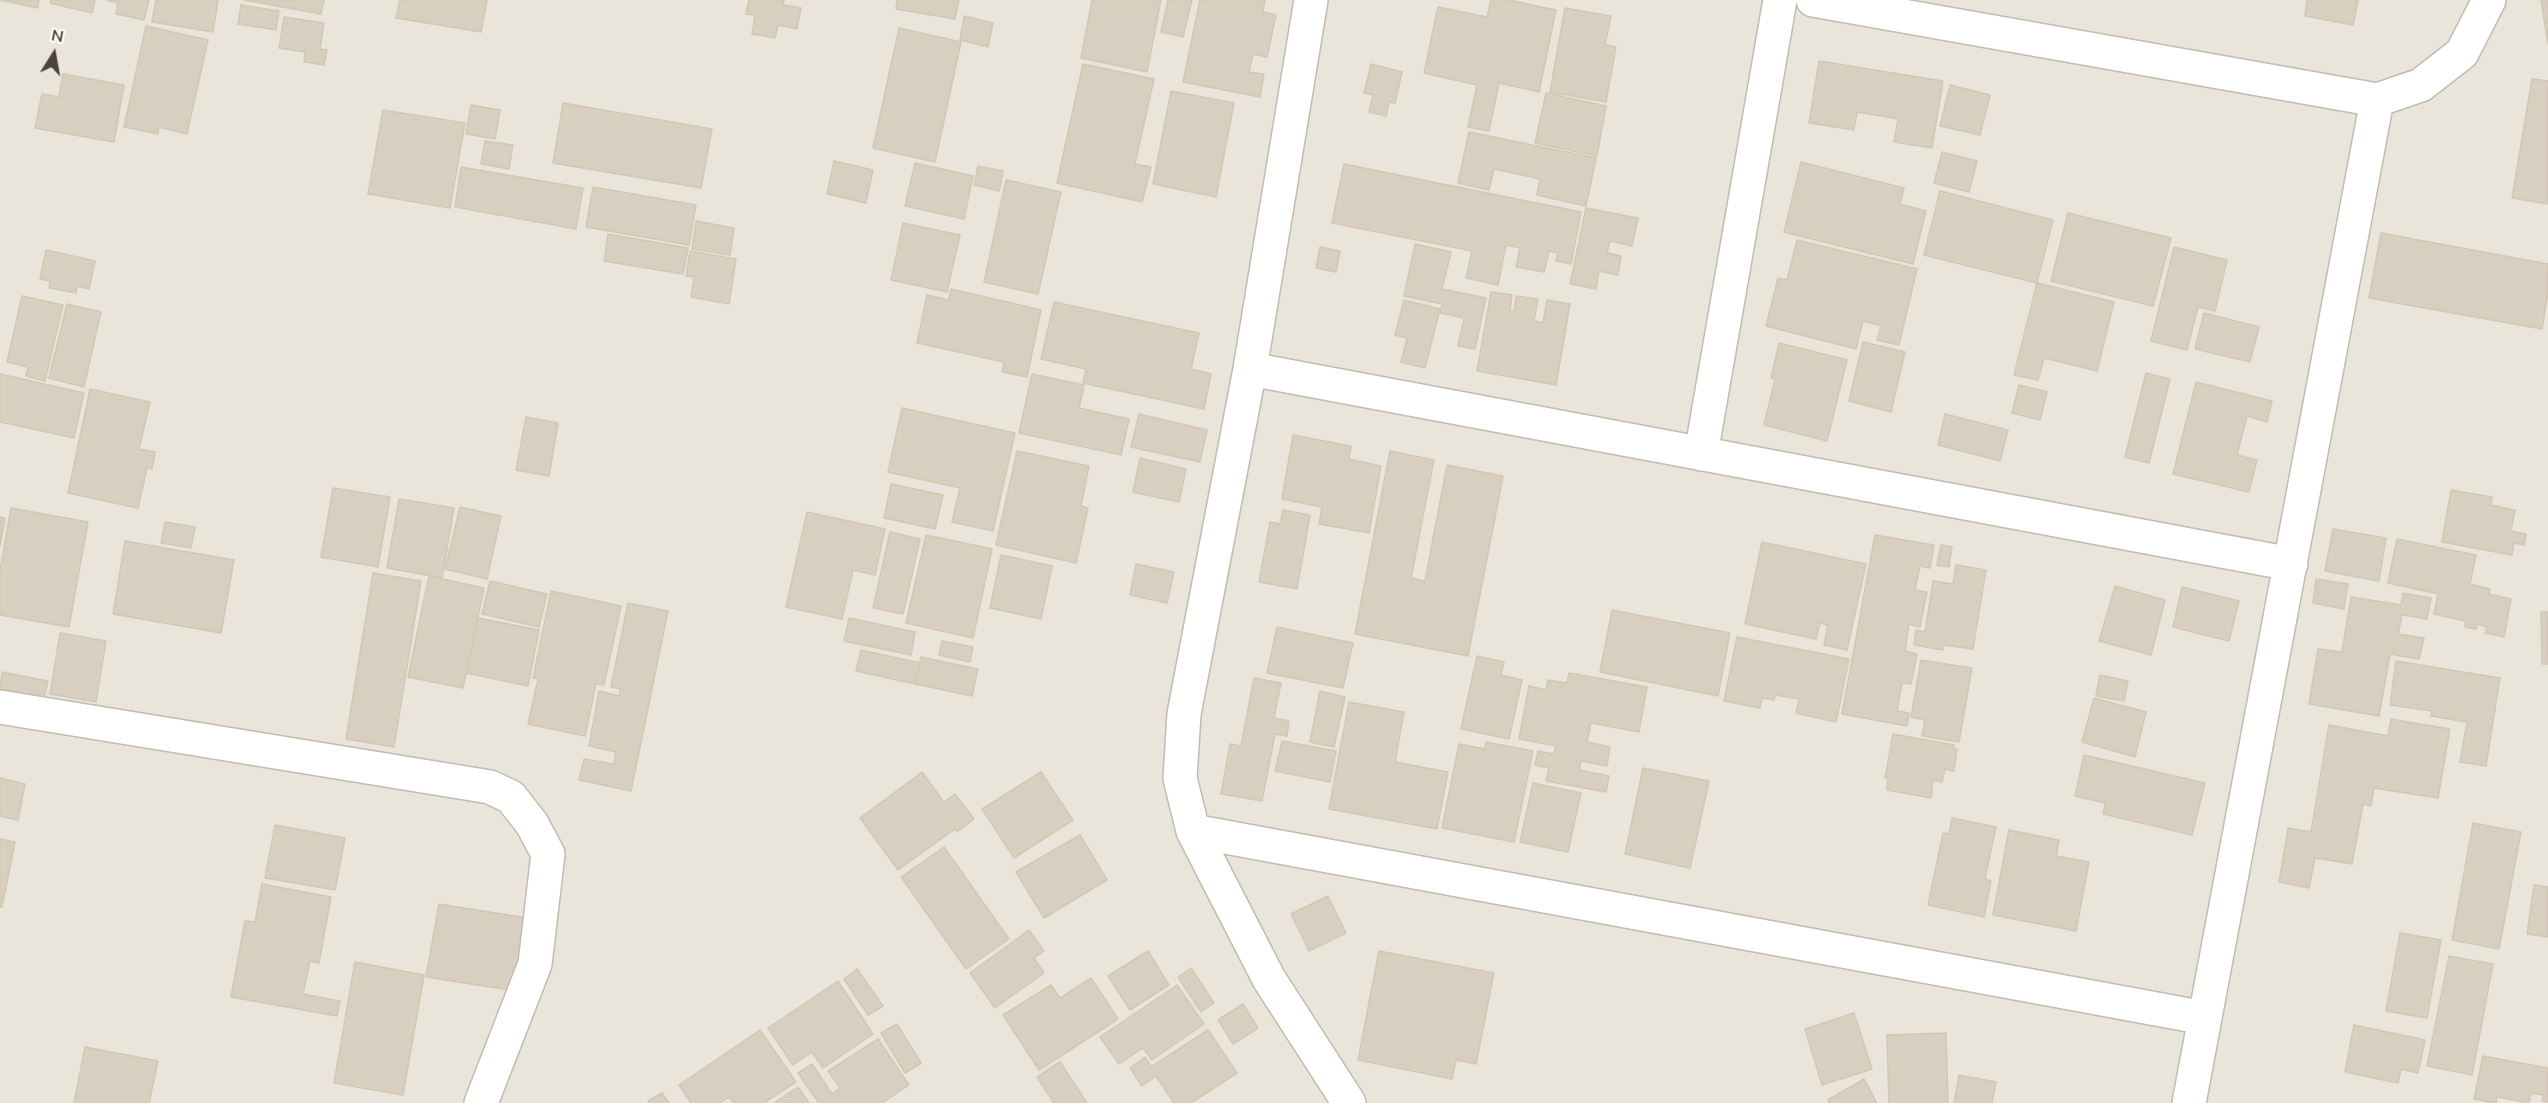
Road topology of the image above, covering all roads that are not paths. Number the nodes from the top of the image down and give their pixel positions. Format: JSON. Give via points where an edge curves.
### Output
{"nodes":[{"id":1,"x":1311,"y":0,"type":"edge"},
{"id":2,"x":1780,"y":0,"type":"edge"},
{"id":3,"x":1813,"y":0,"type":"edge"},
{"id":4,"x":2489,"y":0,"type":"edge"},
{"id":5,"x":2377,"y":100,"type":"junction"},
{"id":6,"x":1250,"y":369,"type":"junction"},
{"id":7,"x":1701,"y":454,"type":"junction"},
{"id":8,"x":2291,"y":564,"type":"junction"},
{"id":9,"x":0,"y":707,"type":"edge"},
{"id":10,"x":1193,"y":831,"type":"junction"},
{"id":11,"x":2205,"y":1018,"type":"junction"},
{"id":12,"x":481,"y":1103,"type":"edge"},
{"id":13,"x":1349,"y":1103,"type":"edge"},
{"id":14,"x":2189,"y":1103,"type":"edge"}],
"edges":[{"from":1,"to":6,"type":"street"},
{"from":2,"to":7,"type":"street"},
{"from":3,"to":5,"type":"street"},
{"from":4,"to":5,"type":"street","via":[[2462,52],[2421,85]]},
{"from":5,"to":8,"type":"street"},
{"from":6,"to":7,"type":"street"},
{"from":6,"to":10,"type":"street","via":[[1184,714],[1180,778]]},
{"from":7,"to":8,"type":"street"},
{"from":8,"to":11,"type":"street"},
{"from":9,"to":12,"type":"street","via":[[490,787],[511,796],[548,854],[535,964]]},
{"from":10,"to":11,"type":"street"},
{"from":10,"to":13,"type":"street","via":[[1269,979]]},
{"from":11,"to":14,"type":"street"}]}
